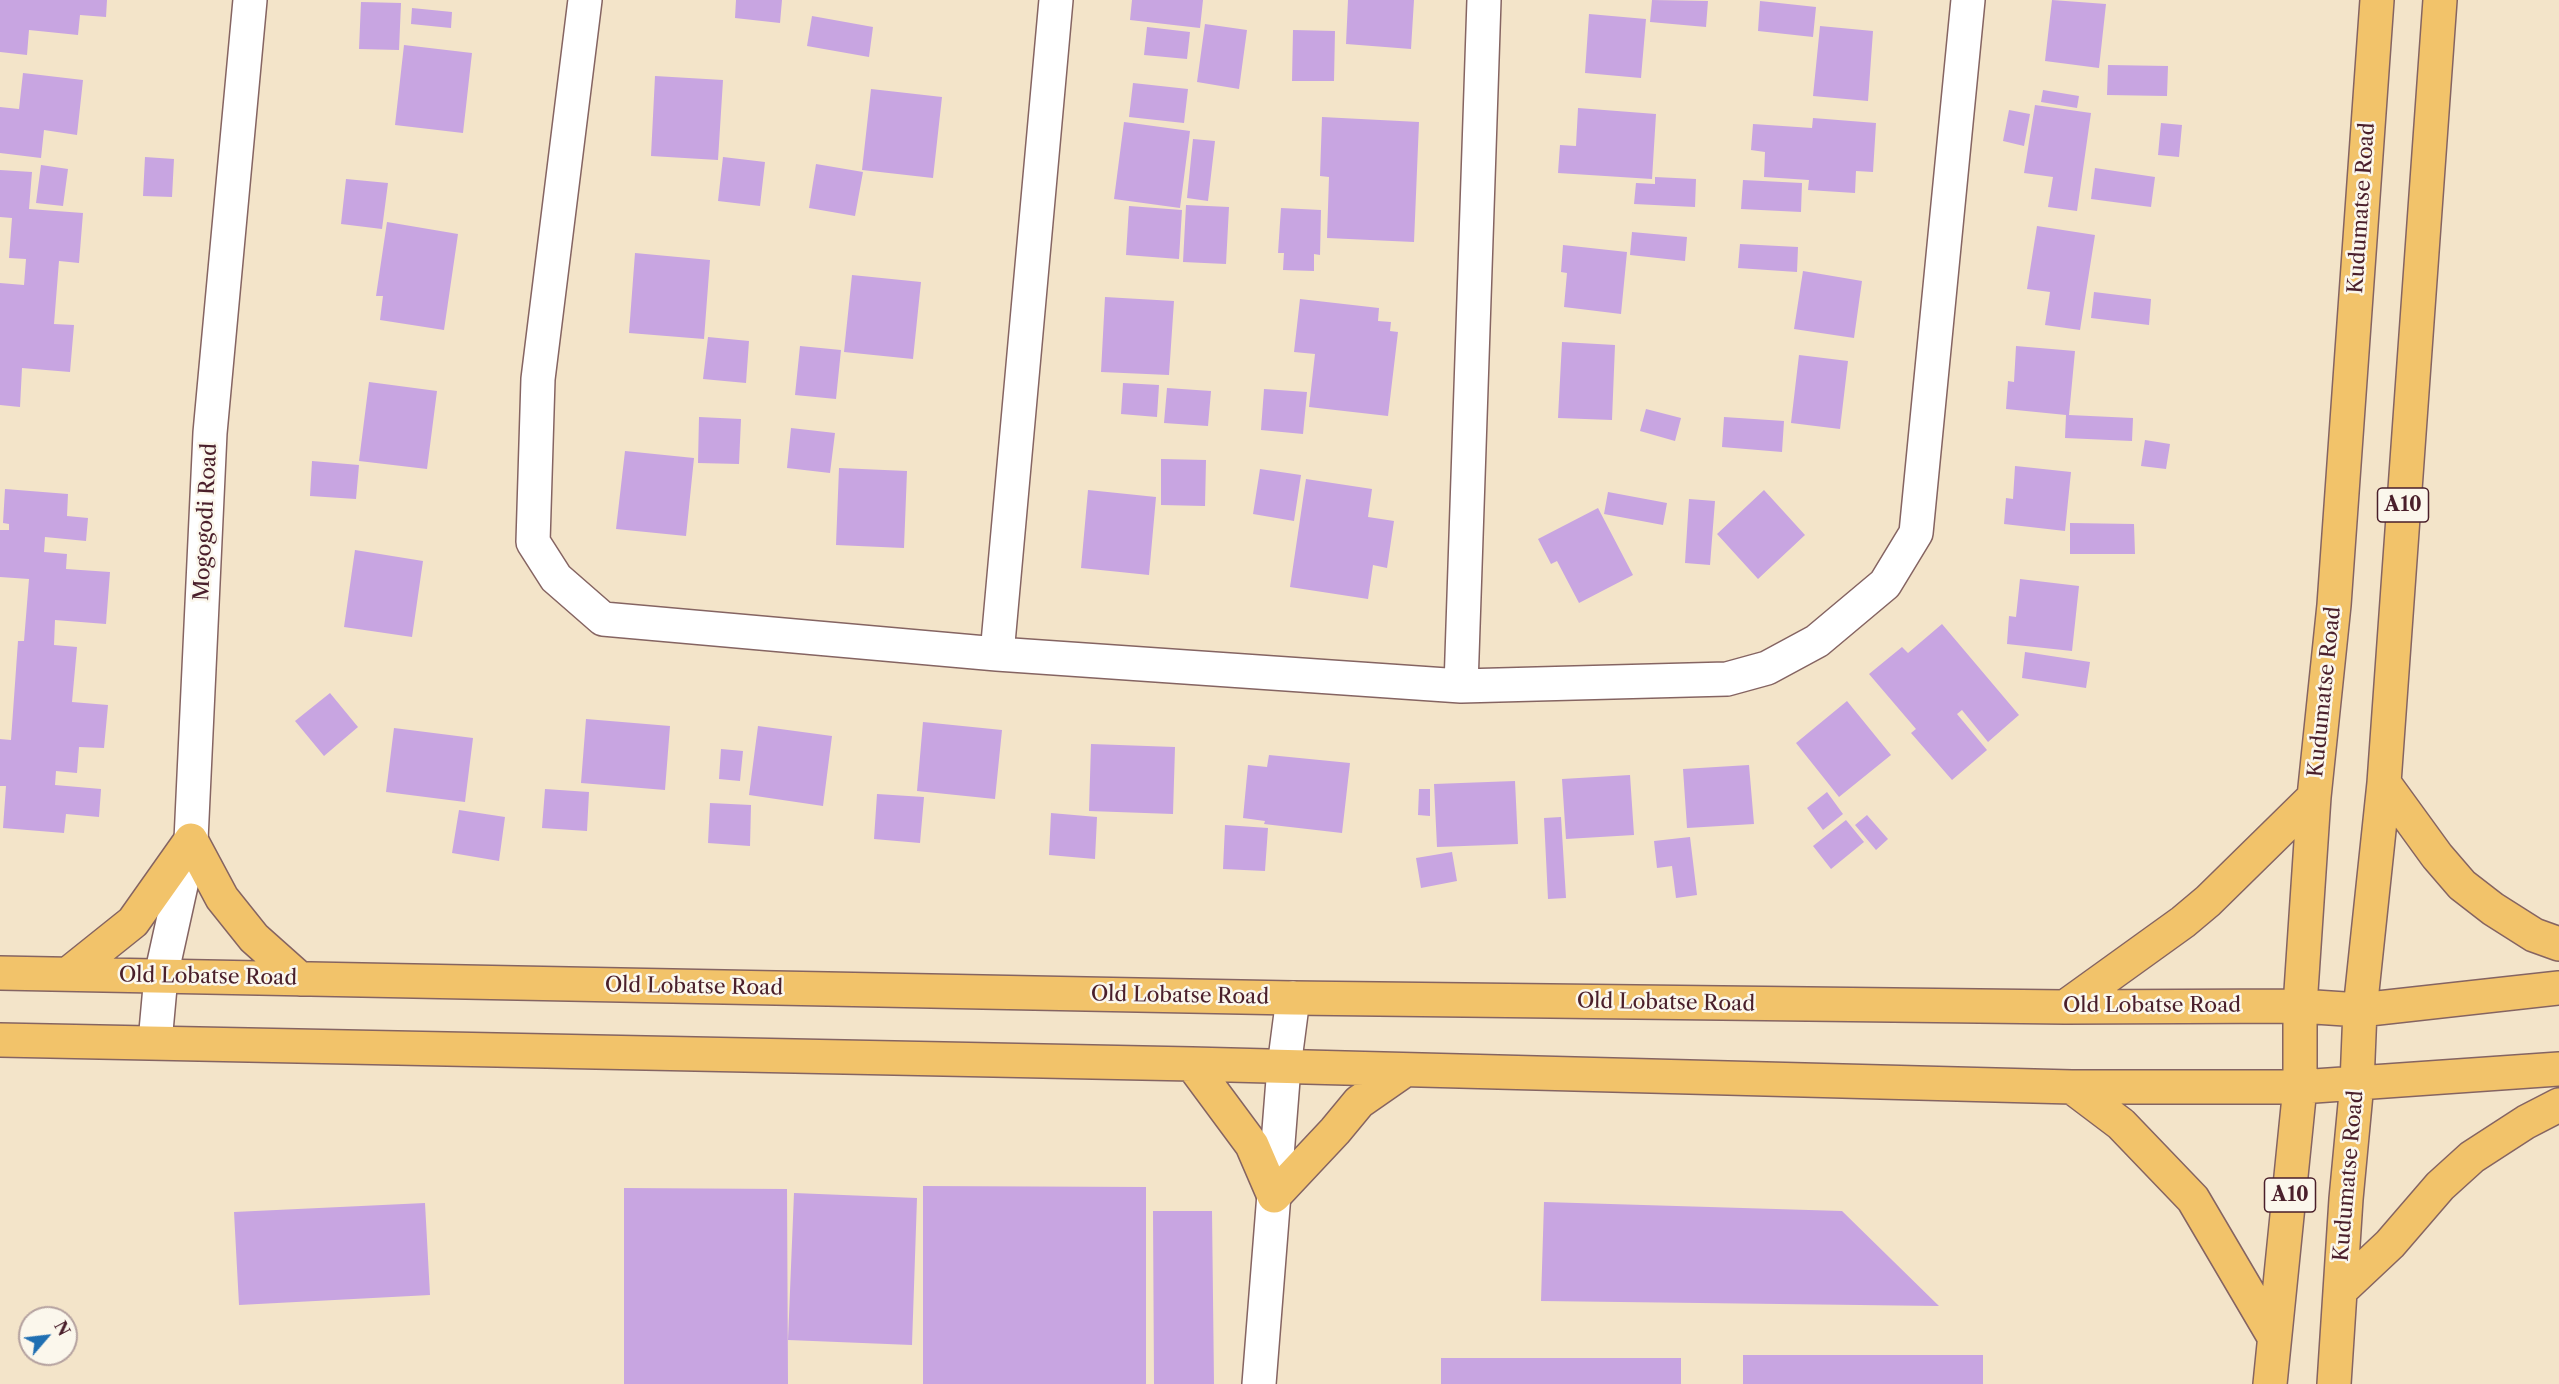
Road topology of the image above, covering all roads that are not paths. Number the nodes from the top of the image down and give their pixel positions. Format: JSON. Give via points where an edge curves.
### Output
{"nodes":[{"id":1,"x":250,"y":0,"type":"edge"},
{"id":2,"x":585,"y":0,"type":"edge"},
{"id":3,"x":1056,"y":0,"type":"edge"},
{"id":4,"x":1484,"y":0,"type":"edge"},
{"id":5,"x":1968,"y":0,"type":"edge"},
{"id":6,"x":2377,"y":0,"type":"edge"},
{"id":7,"x":2440,"y":0,"type":"edge"},
{"id":8,"x":997,"y":654,"type":"junction"},
{"id":9,"x":1461,"y":686,"type":"junction"},
{"id":10,"x":2384,"y":783,"type":"junction"},
{"id":11,"x":2314,"y":796,"type":"junction"},
{"id":12,"x":191,"y":840,"type":"junction"},
{"id":13,"x":2559,"y":944,"type":"edge"},
{"id":14,"x":0,"y":973,"type":"edge"},
{"id":15,"x":68,"y":974,"type":"junction"},
{"id":16,"x":161,"y":976,"type":"junction"},
{"id":17,"x":300,"y":979,"type":"junction"},
{"id":18,"x":2559,"y":988,"type":"edge"},
{"id":19,"x":1293,"y":998,"type":"junction"},
{"id":20,"x":2300,"y":1006,"type":"junction"},
{"id":21,"x":2065,"y":1007,"type":"junction"},
{"id":22,"x":2360,"y":1010,"type":"junction"},
{"id":23,"x":0,"y":1040,"type":"edge"},
{"id":24,"x":155,"y":1042,"type":"junction"},
{"id":25,"x":1192,"y":1064,"type":"junction"},
{"id":26,"x":1284,"y":1067,"type":"junction"},
{"id":27,"x":1405,"y":1070,"type":"junction"},
{"id":28,"x":2559,"y":1070,"type":"edge"},
{"id":29,"x":2357,"y":1083,"type":"junction"},
{"id":30,"x":2072,"y":1087,"type":"junction"},
{"id":31,"x":2300,"y":1087,"type":"junction"},
{"id":32,"x":2559,"y":1105,"type":"edge"},
{"id":33,"x":1274,"y":1196,"type":"junction"},
{"id":34,"x":2340,"y":1291,"type":"junction"},
{"id":35,"x":2273,"y":1335,"type":"junction"},
{"id":36,"x":1259,"y":1384,"type":"edge"},
{"id":37,"x":2270,"y":1384,"type":"edge"},
{"id":38,"x":2334,"y":1384,"type":"edge"}],
"edges":[{"from":1,"to":12,"type":"street","name":"Mogogodi Road","via":[[210,433]]},
{"from":2,"to":8,"type":"street","via":[[538,379],[533,542],[556,578],[603,619]]},
{"from":3,"to":8,"type":"street"},
{"from":4,"to":9,"type":"street"},
{"from":5,"to":9,"type":"street","via":[[1916,533],[1885,584],[1817,641],[1767,668],[1727,679]]},
{"from":6,"to":11,"type":"main road","name":"Kudumatse Road","number":"A10","via":[[2334,605]]},
{"from":7,"to":10,"type":"main road","name":"Kudumatse Road","number":"A10"},
{"from":8,"to":9,"type":"street"},
{"from":10,"to":13,"type":"main road","via":[[2462,885],[2534,935]]},
{"from":10,"to":22,"type":"main road","name":"Kudumatse Road","number":"A10"},
{"from":11,"to":20,"type":"main road","name":"Kudumatse Road","number":"A10"},
{"from":11,"to":21,"type":"main road","via":[[2208,901]]},
{"from":12,"to":15,"type":"main road","via":[[134,922]]},
{"from":12,"to":16,"type":"street","name":"Mogogodi Road"},
{"from":12,"to":17,"type":"main road","via":[[222,898],[254,938]]},
{"from":14,"to":15,"type":"main road","name":"Old Lobatse Road"},
{"from":15,"to":16,"type":"main road","name":"Old Lobatse Road"},
{"from":16,"to":17,"type":"main road","name":"Old Lobatse Road"},
{"from":16,"to":24,"type":"street","name":"Mogogodi Road"},
{"from":17,"to":19,"type":"main road","name":"Old Lobatse Road"},
{"from":18,"to":22,"type":"main road","name":"Old Lobatse Road"},
{"from":19,"to":21,"type":"main road","name":"Old Lobatse Road"},
{"from":19,"to":26,"type":"street"},
{"from":20,"to":21,"type":"main road","name":"Old Lobatse Road"},
{"from":20,"to":22,"type":"main road","name":"Old Lobatse Road"},
{"from":20,"to":31,"type":"main road","name":"Kudumatse Road","number":"A10"},
{"from":22,"to":29,"type":"main road","name":"Kudumatse Road","number":"A10"},
{"from":23,"to":24,"type":"main road"},
{"from":24,"to":25,"type":"main road"},
{"from":25,"to":26,"type":"main road"},
{"from":25,"to":33,"type":"main road","via":[[1252,1146]]},
{"from":26,"to":27,"type":"main road"},
{"from":26,"to":33,"type":"street"},
{"from":27,"to":30,"type":"main road"},
{"from":27,"to":33,"type":"main road","via":[[1359,1102]]},
{"from":28,"to":29,"type":"main road"},
{"from":29,"to":31,"type":"main road"},
{"from":29,"to":34,"type":"main road","name":"Kudumatse Road","number":"A10"},
{"from":30,"to":31,"type":"main road"},
{"from":30,"to":35,"type":"main road","via":[[2121,1124],[2193,1199]]},
{"from":31,"to":35,"type":"main road","name":"Kudumatse Road","number":"A10"},
{"from":32,"to":34,"type":"main road","via":[[2472,1157]]},
{"from":33,"to":36,"type":"street"},
{"from":34,"to":38,"type":"main road","name":"Kudumatse Road","number":"A10"},
{"from":35,"to":37,"type":"main road","name":"Kudumatse Road","number":"A10"}]}
